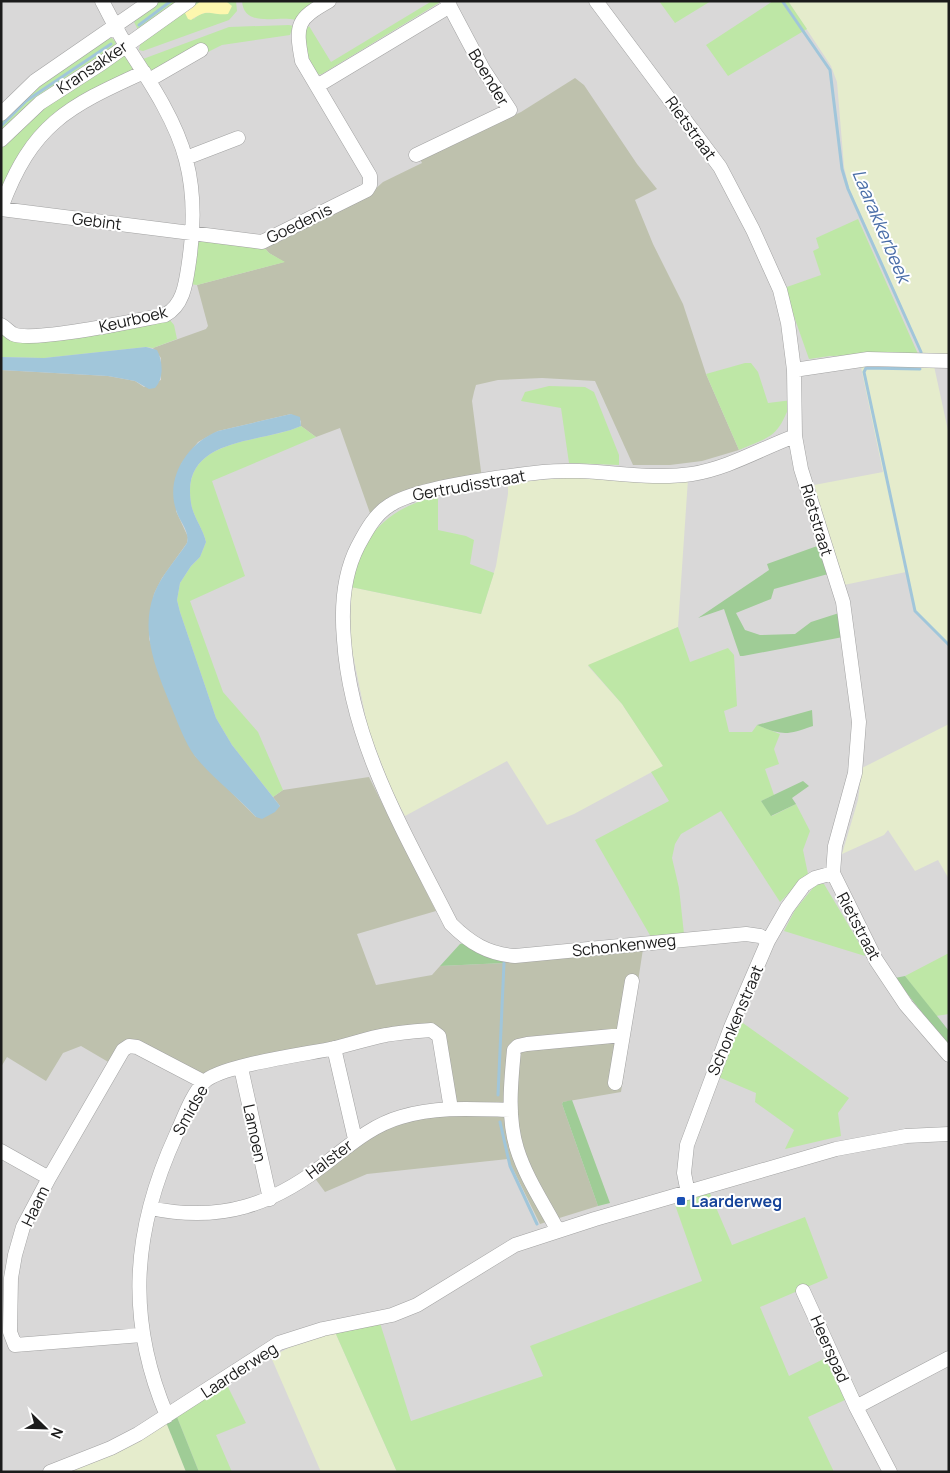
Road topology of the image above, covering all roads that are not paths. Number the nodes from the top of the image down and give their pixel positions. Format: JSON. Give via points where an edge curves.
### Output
{"nodes":[{"id":1,"x":102,"y":1,"type":"edge"},
{"id":2,"x":151,"y":1,"type":"edge"},
{"id":3,"x":189,"y":1,"type":"edge"},
{"id":4,"x":329,"y":1,"type":"edge"},
{"id":5,"x":596,"y":1,"type":"edge"},
{"id":6,"x":448,"y":4,"type":"edge"},
{"id":7,"x":116,"y":26,"type":"junction"},
{"id":8,"x":126,"y":44,"type":"junction"},
{"id":9,"x":201,"y":50,"type":"dead end"},
{"id":10,"x":147,"y":76,"type":"junction"},
{"id":11,"x":316,"y":86,"type":"junction"},
{"id":12,"x":1,"y":114,"type":"edge"},
{"id":13,"x":238,"y":138,"type":"dead end"},
{"id":14,"x":1,"y":140,"type":"edge"},
{"id":15,"x":416,"y":155,"type":"dead end"},
{"id":16,"x":186,"y":158,"type":"junction"},
{"id":17,"x":1,"y":209,"type":"edge"},
{"id":18,"x":193,"y":233,"type":"junction"},
{"id":19,"x":1,"y":324,"type":"edge"},
{"id":20,"x":949,"y":361,"type":"edge"},
{"id":21,"x":794,"y":370,"type":"junction"},
{"id":22,"x":795,"y":436,"type":"junction"},
{"id":23,"x":833,"y":873,"type":"junction"},
{"id":24,"x":768,"y":941,"type":"junction"},
{"id":25,"x":478,"y":947,"type":"joint"},
{"id":26,"x":632,"y":981,"type":"dead end"},
{"id":27,"x":623,"y":1035,"type":"junction"},
{"id":28,"x":334,"y":1048,"type":"junction"},
{"id":29,"x":949,"y":1055,"type":"edge"},
{"id":30,"x":240,"y":1068,"type":"junction"},
{"id":31,"x":204,"y":1082,"type":"junction"},
{"id":32,"x":615,"y":1083,"type":"dead end"},
{"id":33,"x":451,"y":1109,"type":"junction"},
{"id":34,"x":511,"y":1110,"type":"junction"},
{"id":35,"x":949,"y":1134,"type":"edge"},
{"id":36,"x":355,"y":1139,"type":"junction"},
{"id":37,"x":1,"y":1151,"type":"edge"},
{"id":38,"x":48,"y":1178,"type":"junction"},
{"id":39,"x":688,"y":1194,"type":"junction"},
{"id":40,"x":270,"y":1199,"type":"junction"},
{"id":41,"x":150,"y":1208,"type":"junction"},
{"id":42,"x":558,"y":1230,"type":"junction"},
{"id":43,"x":803,"y":1290,"type":"dead end"},
{"id":44,"x":142,"y":1335,"type":"junction"},
{"id":45,"x":948,"y":1359,"type":"edge"},
{"id":46,"x":856,"y":1407,"type":"junction"},
{"id":47,"x":167,"y":1416,"type":"junction"},
{"id":48,"x":50,"y":1472,"type":"edge"},
{"id":49,"x":890,"y":1472,"type":"edge"}],
"edges":[{"from":1,"to":7,"type":"street","name":"Keurboek"},
{"from":2,"to":7,"type":"street","name":"Kransakker"},
{"from":3,"to":8,"type":"street","name":"Kransakker"},
{"from":4,"to":11,"type":"street","via":[[306,14],[298,40],[302,61]]},
{"from":5,"to":21,"type":"street","name":"Rietstraat","via":[[698,135],[740,204],[780,290]]},
{"from":6,"to":11,"type":"street","name":"Boender"},
{"from":6,"to":15,"type":"street","name":"Boender","via":[[510,110]]},
{"from":7,"to":8,"type":"street","name":"Keurboek"},
{"from":7,"to":12,"type":"street","name":"Kransakker","via":[[35,81]]},
{"from":8,"to":10,"type":"street","name":"Keurboek"},
{"from":8,"to":14,"type":"street","name":"Kransakker","via":[[40,102]]},
{"from":9,"to":10,"type":"street","via":[[159,77]]},
{"from":10,"to":16,"type":"street","name":"Keurboek"},
{"from":10,"to":17,"type":"street","via":[[94,95],[53,123],[35,140],[19,165]]},
{"from":11,"to":18,"type":"street","name":"Goedenis","via":[[370,176],[367,190],[262,242]]},
{"from":13,"to":16,"type":"street"},
{"from":16,"to":18,"type":"street","name":"Keurboek","via":[[192,188]]},
{"from":17,"to":18,"type":"street","name":"Gebint"},
{"from":18,"to":19,"type":"street","name":"Keurboek","via":[[181,299],[174,310],[165,315],[77,331],[25,336],[13,334]]},
{"from":20,"to":21,"type":"street","via":[[868,359]]},
{"from":21,"to":22,"type":"street","name":"Rietstraat"},
{"from":22,"to":23,"type":"street","name":"Rietstraat","via":[[801,469],[843,602],[859,722],[856,773],[835,846]]},
{"from":22,"to":25,"type":"street","name":"Gertrudisstraat","via":[[747,458],[692,474],[546,472],[423,492],[390,505],[377,514],[364,534],[345,580],[342,606],[346,666],[355,711],[377,778],[451,924]]},
{"from":23,"to":24,"type":"street","name":"Schonkenstraat","via":[[804,885]]},
{"from":23,"to":29,"type":"street","name":"Rietstraat","via":[[876,960],[906,1005]]},
{"from":24,"to":25,"type":"street","name":"Schonkenweg","via":[[746,934],[514,956]]},
{"from":24,"to":39,"type":"street","name":"Schonkenstraat","via":[[731,1027],[687,1145],[684,1173]]},
{"from":26,"to":27,"type":"street"},
{"from":27,"to":32,"type":"street"},
{"from":27,"to":34,"type":"street","via":[[518,1046],[514,1050]]},
{"from":28,"to":30,"type":"street","name":"Smidse"},
{"from":28,"to":33,"type":"street","name":"Smidse","via":[[388,1034],[432,1030],[437,1033]]},
{"from":28,"to":36,"type":"street"},
{"from":30,"to":31,"type":"street","name":"Smidse","via":[[216,1074]]},
{"from":30,"to":40,"type":"street","name":"Lamoen"},
{"from":31,"to":38,"type":"street","name":"Haam","via":[[137,1047],[129,1046],[123,1050]]},
{"from":31,"to":41,"type":"street","name":"Smidse","via":[[172,1144]]},
{"from":33,"to":34,"type":"street","name":"Halster"},
{"from":33,"to":36,"type":"street","name":"Halster","via":[[401,1117]]},
{"from":34,"to":42,"type":"street","via":[[517,1149]]},
{"from":35,"to":39,"type":"street","name":"Laarderweg","via":[[906,1136],[836,1149]]},
{"from":36,"to":40,"type":"street","name":"Halster","via":[[312,1174]]},
{"from":37,"to":38,"type":"street"},
{"from":38,"to":44,"type":"street","name":"Haam","via":[[24,1227],[13,1262],[10,1332],[15,1345]]},
{"from":39,"to":42,"type":"street","name":"Laarderweg"},
{"from":40,"to":41,"type":"street","name":"Halster","via":[[224,1212],[199,1215]]},
{"from":41,"to":44,"type":"street","name":"Smidse","via":[[139,1267]]},
{"from":42,"to":47,"type":"street","name":"Laarderweg","via":[[515,1245],[417,1305],[392,1315],[324,1328],[279,1344]]},
{"from":43,"to":46,"type":"street","name":"Heerspad"},
{"from":44,"to":47,"type":"street","name":"Smidse","via":[[148,1365]]},
{"from":45,"to":46,"type":"street"},
{"from":46,"to":49,"type":"street","name":"Heerspad"},
{"from":47,"to":48,"type":"street","name":"Laarderweg","via":[[111,1448]]}]}
